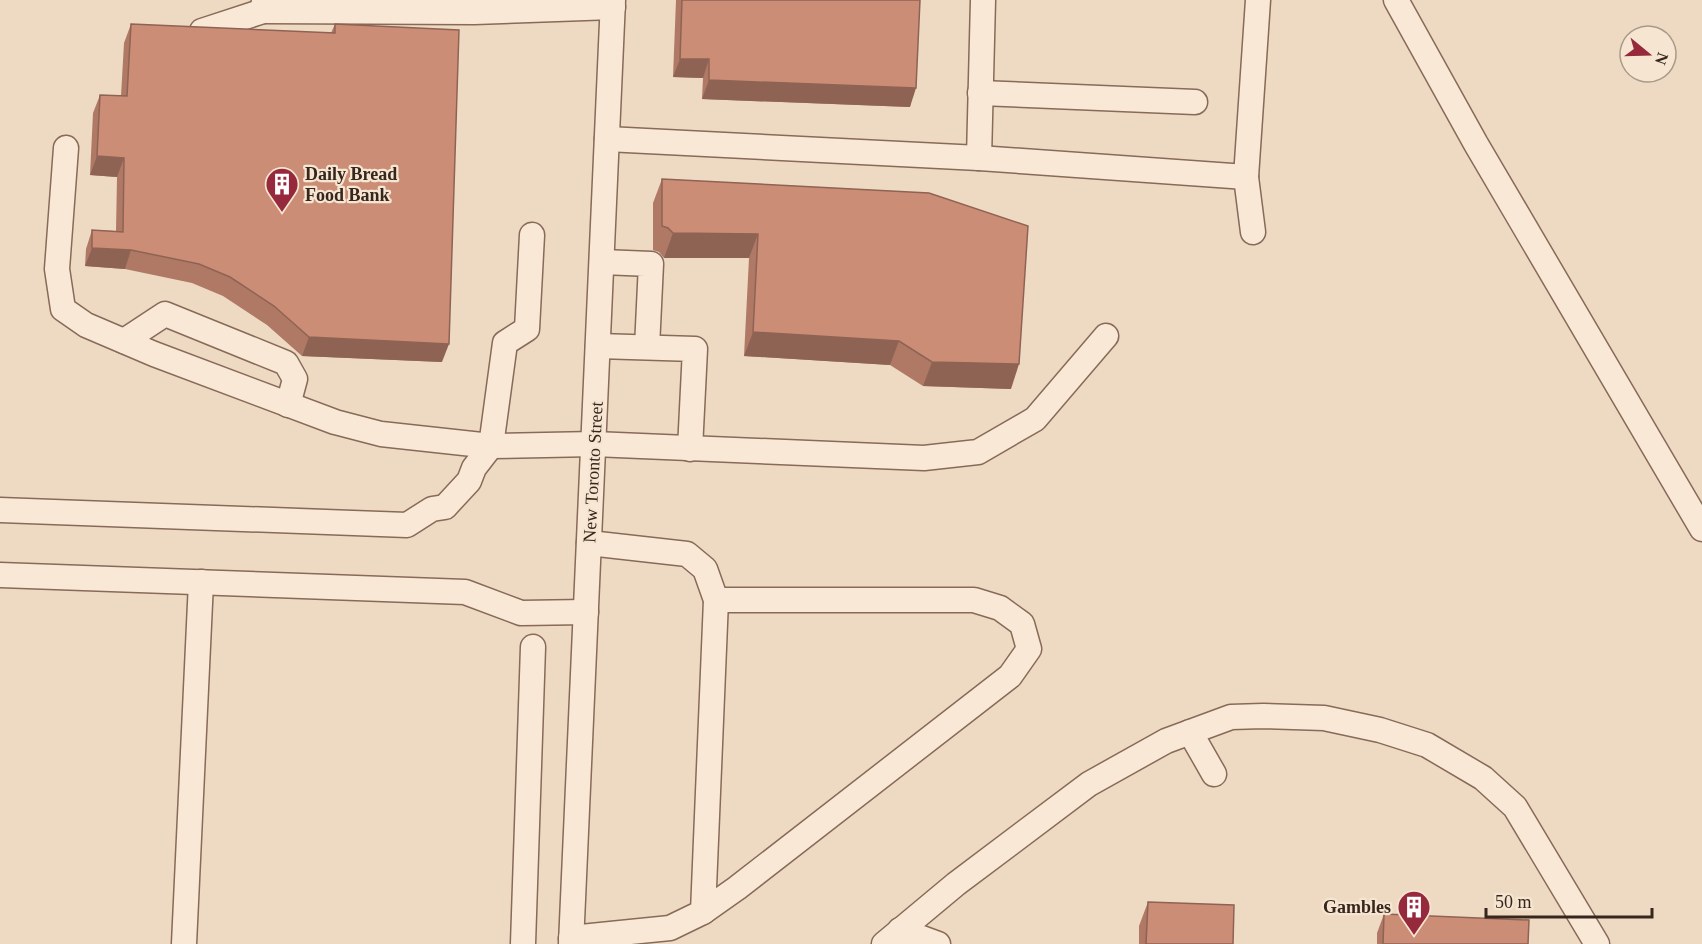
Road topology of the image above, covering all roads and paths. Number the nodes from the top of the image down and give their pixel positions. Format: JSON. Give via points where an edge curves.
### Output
{"nodes":[{"id":1,"x":983,"y":0,"type":"edge"},
{"id":2,"x":1258,"y":0,"type":"edge"},
{"id":3,"x":1396,"y":0,"type":"edge"},
{"id":4,"x":613,"y":3,"type":"edge"},
{"id":5,"x":264,"y":5,"type":"edge"},
{"id":6,"x":534,"y":5,"type":"edge"},
{"id":7,"x":474,"y":6,"type":"edge"},
{"id":8,"x":202,"y":31,"type":"edge"},
{"id":9,"x":980,"y":93,"type":"junction"},
{"id":10,"x":1195,"y":102,"type":"dead end"},
{"id":11,"x":607,"y":139,"type":"junction"},
{"id":12,"x":66,"y":148,"type":"dead end"},
{"id":13,"x":979,"y":158,"type":"junction"},
{"id":14,"x":1246,"y":177,"type":"junction"},
{"id":15,"x":1253,"y":232,"type":"dead end"},
{"id":16,"x":532,"y":235,"type":"dead end"},
{"id":17,"x":602,"y":262,"type":"junction"},
{"id":18,"x":1106,"y":336,"type":"dead end"},
{"id":19,"x":124,"y":341,"type":"junction"},
{"id":20,"x":598,"y":345,"type":"junction"},
{"id":21,"x":647,"y":347,"type":"junction"},
{"id":22,"x":288,"y":405,"type":"junction"},
{"id":23,"x":594,"y":444,"type":"junction"},
{"id":24,"x":491,"y":446,"type":"junction"},
{"id":25,"x":690,"y":448,"type":"junction"},
{"id":26,"x":0,"y":510,"type":"edge"},
{"id":27,"x":1702,"y":529,"type":"edge"},
{"id":28,"x":589,"y":543,"type":"junction"},
{"id":29,"x":0,"y":575,"type":"edge"},
{"id":30,"x":201,"y":582,"type":"junction"},
{"id":31,"x":716,"y":600,"type":"junction"},
{"id":32,"x":586,"y":612,"type":"junction"},
{"id":33,"x":533,"y":647,"type":"dead end"},
{"id":34,"x":1190,"y":732,"type":"junction"},
{"id":35,"x":1214,"y":774,"type":"dead end"},
{"id":36,"x":703,"y":912,"type":"junction"},
{"id":37,"x":892,"y":937,"type":"edge"},
{"id":38,"x":571,"y":941,"type":"edge"},
{"id":39,"x":184,"y":944,"type":"edge"},
{"id":40,"x":523,"y":944,"type":"edge"},
{"id":41,"x":938,"y":944,"type":"edge"},
{"id":42,"x":1597,"y":944,"type":"edge"}],
"edges":[{"from":1,"to":9,"type":"street"},
{"from":2,"to":14,"type":"street"},
{"from":3,"to":27,"type":"street"},
{"from":4,"to":6,"type":"street"},
{"from":4,"to":11,"type":"street","name":"New Toronto Street"},
{"from":5,"to":7,"type":"street"},
{"from":5,"to":8,"type":"street"},
{"from":6,"to":7,"type":"street"},
{"from":9,"to":10,"type":"street"},
{"from":9,"to":13,"type":"street"},
{"from":11,"to":13,"type":"street"},
{"from":11,"to":17,"type":"street","name":"New Toronto Street"},
{"from":12,"to":19,"type":"street","via":[[57,269],[63,309],[86,325]]},
{"from":13,"to":14,"type":"street"},
{"from":14,"to":15,"type":"street"},
{"from":16,"to":24,"type":"street","via":[[527,329],[505,343]]},
{"from":17,"to":20,"type":"street","name":"New Toronto Street"},
{"from":17,"to":21,"type":"street","via":[[651,264]]},
{"from":18,"to":25,"type":"street","via":[[1035,419],[978,452],[924,458]]},
{"from":19,"to":22,"type":"street"},
{"from":19,"to":22,"type":"street","via":[[165,314],[286,363],[295,379]]},
{"from":20,"to":21,"type":"street"},
{"from":20,"to":23,"type":"street","name":"New Toronto Street"},
{"from":21,"to":25,"type":"street","via":[[695,349]]},
{"from":22,"to":24,"type":"street","via":[[381,434]]},
{"from":23,"to":24,"type":"street"},
{"from":23,"to":25,"type":"street"},
{"from":23,"to":28,"type":"street","name":"New Toronto Street"},
{"from":24,"to":26,"type":"street","via":[[469,481],[445,507],[432,508],[407,525]]},
{"from":28,"to":31,"type":"street","via":[[687,554],[705,570]]},
{"from":28,"to":32,"type":"street","name":"New Toronto Street"},
{"from":29,"to":30,"type":"street"},
{"from":30,"to":32,"type":"street","via":[[465,592],[521,613]]},
{"from":30,"to":39,"type":"street"},
{"from":31,"to":36,"type":"street"},
{"from":31,"to":36,"type":"street","via":[[974,600],[1000,608],[1022,624],[1029,649],[1010,676]]},
{"from":32,"to":38,"type":"street","name":"New Toronto Street"},
{"from":33,"to":40,"type":"street"},
{"from":34,"to":35,"type":"street"},
{"from":34,"to":37,"type":"street","via":[[1089,784]]},
{"from":34,"to":42,"type":"street","via":[[1231,717],[1324,718],[1427,745],[1483,778],[1515,807]]},
{"from":36,"to":38,"type":"street","via":[[670,928]]},
{"from":37,"to":41,"type":"street"}]}
